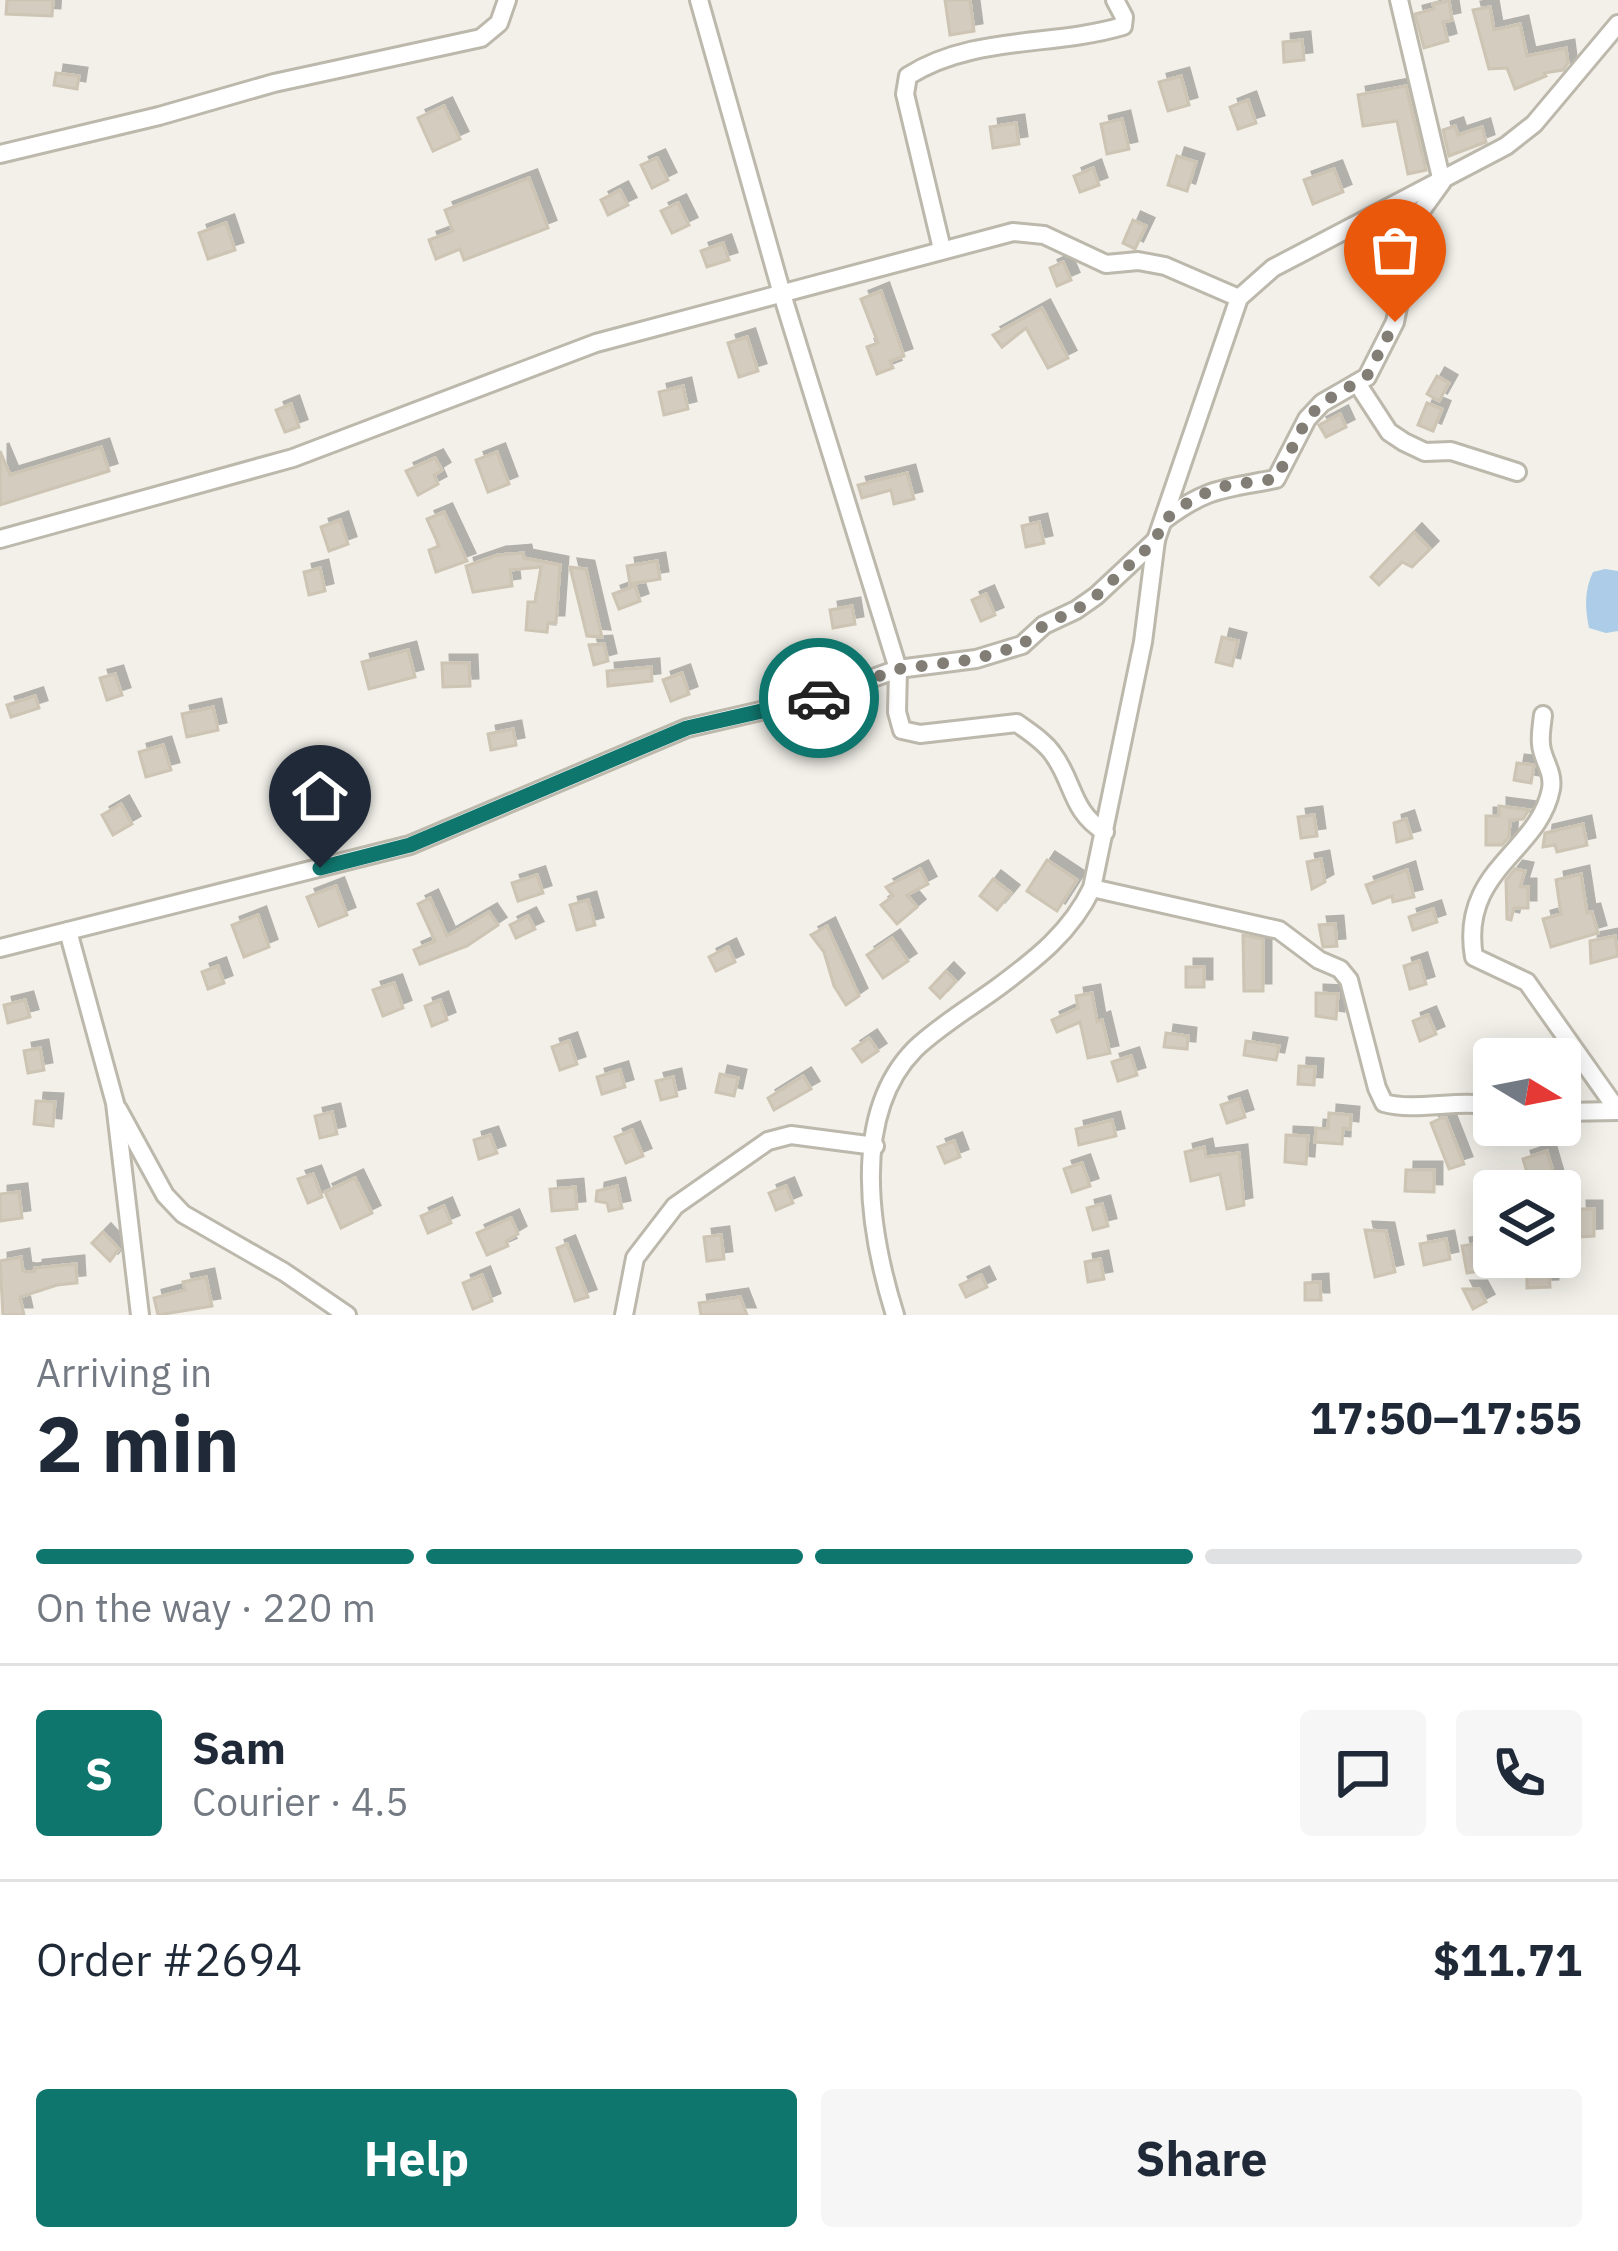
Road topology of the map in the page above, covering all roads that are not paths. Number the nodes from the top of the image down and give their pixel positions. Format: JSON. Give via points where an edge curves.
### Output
{"nodes":[{"id":1,"x":507,"y":0,"type":"edge"},
{"id":2,"x":699,"y":0,"type":"edge"},
{"id":3,"x":1114,"y":0,"type":"edge"},
{"id":4,"x":1399,"y":0,"type":"edge"},
{"id":5,"x":1618,"y":24,"type":"edge"},
{"id":6,"x":0,"y":154,"type":"edge"},
{"id":7,"x":1442,"y":182,"type":"junction"},
{"id":8,"x":942,"y":249,"type":"junction"},
{"id":9,"x":782,"y":293,"type":"junction"},
{"id":10,"x":1239,"y":298,"type":"junction"},
{"id":11,"x":1357,"y":383,"type":"junction"},
{"id":12,"x":1517,"y":472,"type":"dead end"},
{"id":13,"x":1162,"y":522,"type":"junction"},
{"id":14,"x":0,"y":538,"type":"edge"},
{"id":15,"x":1156,"y":540,"type":"junction"},
{"id":16,"x":898,"y":669,"type":"junction"},
{"id":17,"x":1543,"y":715,"type":"dead end"},
{"id":18,"x":1105,"y":832,"type":"junction"},
{"id":19,"x":1092,"y":888,"type":"junction"},
{"id":20,"x":68,"y":931,"type":"junction"},
{"id":21,"x":0,"y":948,"type":"edge"},
{"id":22,"x":1566,"y":1038,"type":"edge"},
{"id":23,"x":1581,"y":1059,"type":"edge"},
{"id":24,"x":115,"y":1103,"type":"junction"},
{"id":25,"x":1473,"y":1104,"type":"edge"},
{"id":26,"x":1581,"y":1112,"type":"edge"},
{"id":27,"x":874,"y":1146,"type":"junction"},
{"id":28,"x":140,"y":1315,"type":"edge"},
{"id":29,"x":347,"y":1315,"type":"edge"},
{"id":30,"x":624,"y":1315,"type":"edge"},
{"id":31,"x":895,"y":1315,"type":"edge"}],
"edges":[{"from":1,"to":6,"type":"street","via":[[499,23],[481,38]]},
{"from":2,"to":9,"type":"street"},
{"from":3,"to":8,"type":"street","via":[[1123,26],[986,46],[908,76],[905,94]]},
{"from":4,"to":7,"type":"street"},
{"from":5,"to":7,"type":"street","via":[[1534,124]]},
{"from":7,"to":10,"type":"street","via":[[1273,268]]},
{"from":7,"to":11,"type":"street","via":[[1403,250],[1395,322]]},
{"from":8,"to":9,"type":"street"},
{"from":8,"to":10,"type":"street","via":[[1013,232],[1044,236],[1106,264],[1165,266]]},
{"from":9,"to":14,"type":"street","via":[[596,343],[293,458]]},
{"from":9,"to":16,"type":"street"},
{"from":10,"to":13,"type":"street"},
{"from":11,"to":12,"type":"street","via":[[1404,442]]},
{"from":11,"to":13,"type":"street","via":[[1307,419],[1276,479],[1195,497]]},
{"from":13,"to":15,"type":"street"},
{"from":15,"to":16,"type":"street","via":[[1096,596],[1022,645]]},
{"from":15,"to":18,"type":"street"},
{"from":16,"to":18,"type":"street","via":[[902,730],[1017,723],[1052,752],[1068,790]]},
{"from":16,"to":20,"type":"street","via":[[817,698],[687,728],[410,845]]},
{"from":17,"to":22,"type":"street","via":[[1550,793],[1500,863],[1469,930],[1474,957],[1527,982]]},
{"from":18,"to":19,"type":"street"},
{"from":19,"to":25,"type":"street","via":[[1280,930],[1349,980],[1384,1102]]},
{"from":19,"to":27,"type":"street","via":[[1077,918],[1035,960],[915,1049],[890,1084]]},
{"from":20,"to":21,"type":"street"},
{"from":20,"to":24,"type":"street"},
{"from":23,"to":26,"type":"street","via":[[1618,1112]]},
{"from":24,"to":28,"type":"street"},
{"from":24,"to":29,"type":"street","via":[[183,1214]]},
{"from":27,"to":30,"type":"street","via":[[791,1135],[768,1141],[675,1206],[635,1258]]},
{"from":27,"to":31,"type":"street","via":[[873,1236]]}]}
